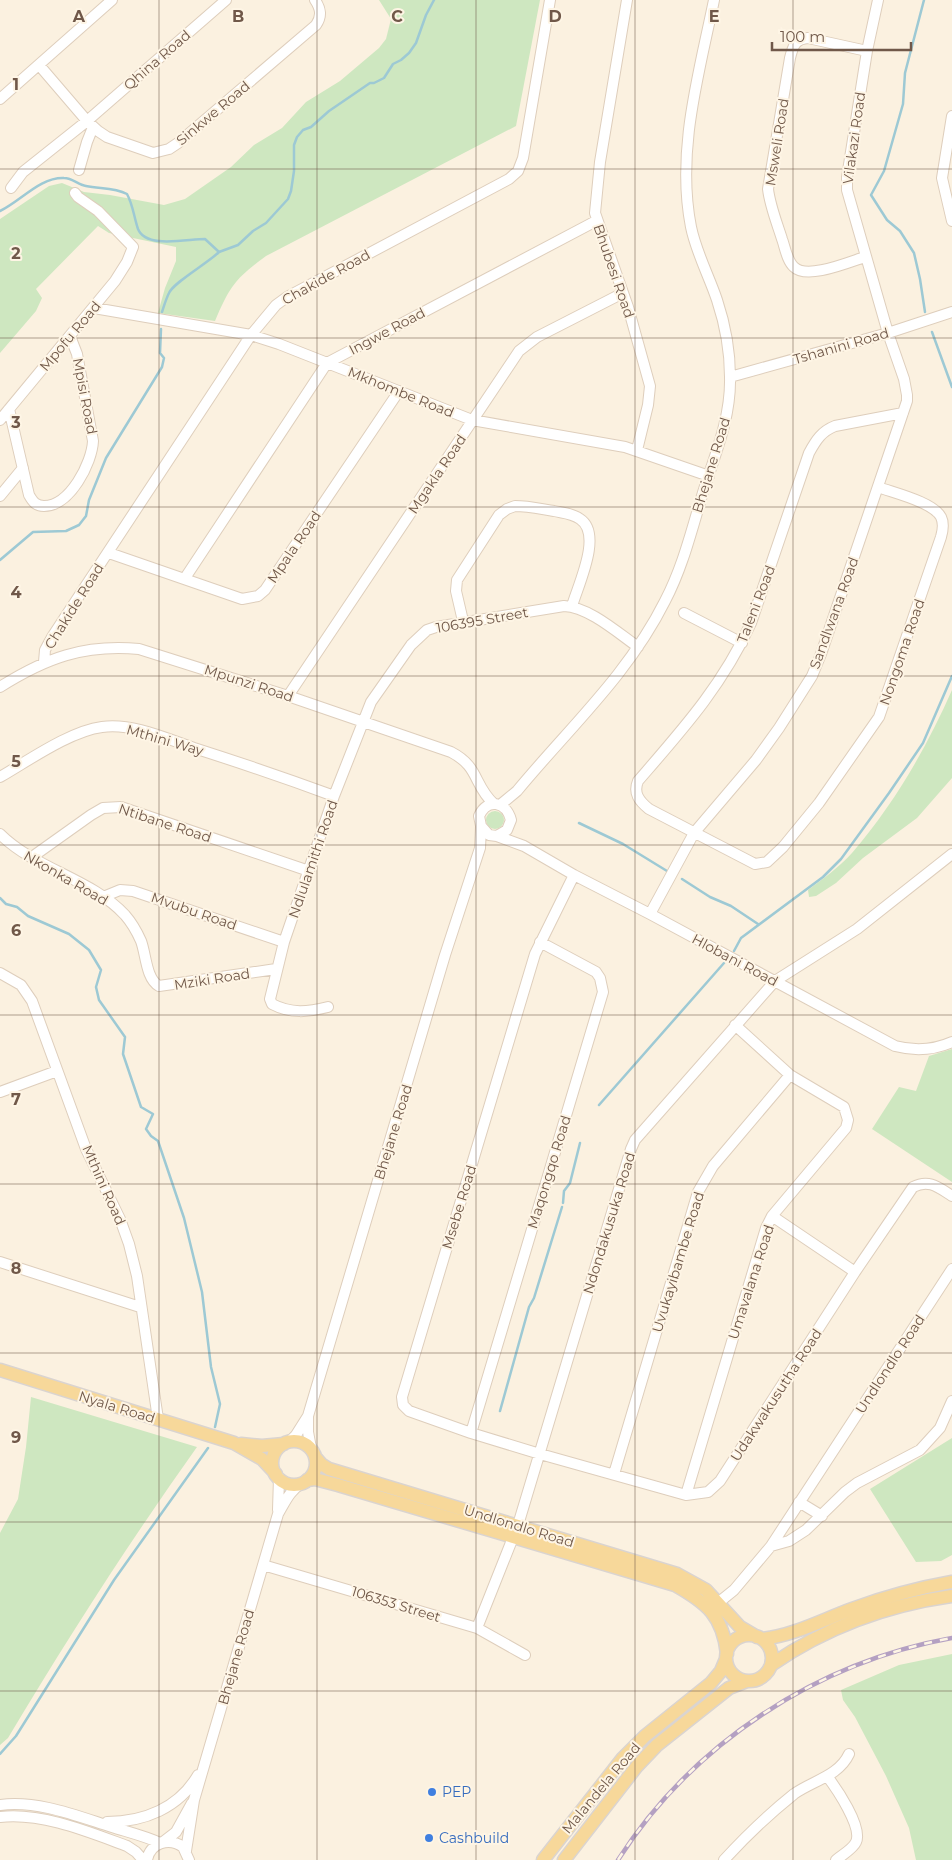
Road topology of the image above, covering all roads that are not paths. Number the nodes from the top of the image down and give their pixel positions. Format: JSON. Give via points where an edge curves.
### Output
{"nodes":[{"id":1,"x":112,"y":0,"type":"edge"},
{"id":2,"x":226,"y":0,"type":"edge"},
{"id":3,"x":315,"y":0,"type":"edge"},
{"id":4,"x":550,"y":0,"type":"edge"},
{"id":5,"x":627,"y":0,"type":"edge"},
{"id":6,"x":714,"y":0,"type":"edge"},
{"id":7,"x":878,"y":0,"type":"edge"},
{"id":8,"x":867,"y":51,"type":"junction"},
{"id":9,"x":39,"y":65,"type":"junction"},
{"id":10,"x":0,"y":98,"type":"edge"},
{"id":11,"x":952,"y":116,"type":"edge"},
{"id":12,"x":90,"y":124,"type":"junction"},
{"id":13,"x":79,"y":170,"type":"dead end"},
{"id":14,"x":11,"y":188,"type":"dead end"},
{"id":15,"x":75,"y":193,"type":"dead end"},
{"id":16,"x":952,"y":220,"type":"edge"},
{"id":17,"x":596,"y":221,"type":"junction"},
{"id":18,"x":865,"y":257,"type":"junction"},
{"id":19,"x":623,"y":293,"type":"junction"},
{"id":20,"x":94,"y":308,"type":"junction"},
{"id":21,"x":952,"y":312,"type":"edge"},
{"id":22,"x":888,"y":333,"type":"junction"},
{"id":23,"x":251,"y":335,"type":"junction"},
{"id":24,"x":70,"y":336,"type":"junction"},
{"id":25,"x":326,"y":363,"type":"junction"},
{"id":26,"x":730,"y":377,"type":"junction"},
{"id":27,"x":399,"y":391,"type":"junction"},
{"id":28,"x":9,"y":408,"type":"junction"},
{"id":29,"x":903,"y":413,"type":"junction"},
{"id":30,"x":0,"y":420,"type":"edge"},
{"id":31,"x":472,"y":420,"type":"junction"},
{"id":32,"x":637,"y":450,"type":"junction"},
{"id":33,"x":23,"y":468,"type":"junction"},
{"id":34,"x":709,"y":476,"type":"junction"},
{"id":35,"x":878,"y":488,"type":"junction"},
{"id":36,"x":0,"y":496,"type":"edge"},
{"id":37,"x":109,"y":552,"type":"junction"},
{"id":38,"x":185,"y":578,"type":"junction"},
{"id":39,"x":572,"y":606,"type":"junction"},
{"id":40,"x":684,"y":613,"type":"dead end"},
{"id":41,"x":463,"y":621,"type":"junction"},
{"id":42,"x":742,"y":643,"type":"junction"},
{"id":43,"x":638,"y":647,"type":"junction"},
{"id":44,"x":44,"y":662,"type":"junction"},
{"id":45,"x":0,"y":687,"type":"edge"},
{"id":46,"x":288,"y":696,"type":"junction"},
{"id":47,"x":363,"y":722,"type":"junction"},
{"id":48,"x":0,"y":777,"type":"edge"},
{"id":49,"x":481,"y":789,"type":"junction"},
{"id":50,"x":517,"y":791,"type":"junction"},
{"id":51,"x":334,"y":796,"type":"junction"},
{"id":52,"x":497,"y":804,"type":"junction"},
{"id":53,"x":481,"y":813,"type":"junction"},
{"id":54,"x":510,"y":816,"type":"junction"},
{"id":55,"x":481,"y":826,"type":"junction"},
{"id":56,"x":694,"y":833,"type":"junction"},
{"id":57,"x":0,"y":834,"type":"edge"},
{"id":58,"x":495,"y":836,"type":"junction"},
{"id":59,"x":524,"y":846,"type":"junction"},
{"id":60,"x":480,"y":848,"type":"junction"},
{"id":61,"x":952,"y":854,"type":"edge"},
{"id":62,"x":32,"y":857,"type":"junction"},
{"id":63,"x":310,"y":871,"type":"junction"},
{"id":64,"x":574,"y":875,"type":"junction"},
{"id":65,"x":103,"y":897,"type":"junction"},
{"id":66,"x":650,"y":914,"type":"junction"},
{"id":67,"x":284,"y":942,"type":"junction"},
{"id":68,"x":540,"y":942,"type":"junction"},
{"id":69,"x":276,"y":969,"type":"junction"},
{"id":70,"x":0,"y":973,"type":"edge"},
{"id":71,"x":152,"y":979,"type":"joint"},
{"id":72,"x":775,"y":981,"type":"junction"},
{"id":73,"x":328,"y":1007,"type":"dead end"},
{"id":74,"x":735,"y":1025,"type":"junction"},
{"id":75,"x":952,"y":1042,"type":"edge"},
{"id":76,"x":58,"y":1071,"type":"junction"},
{"id":77,"x":790,"y":1075,"type":"junction"},
{"id":78,"x":0,"y":1092,"type":"edge"},
{"id":79,"x":952,"y":1196,"type":"edge"},
{"id":80,"x":772,"y":1216,"type":"junction"},
{"id":81,"x":0,"y":1262,"type":"edge"},
{"id":82,"x":952,"y":1269,"type":"edge"},
{"id":83,"x":855,"y":1272,"type":"junction"},
{"id":84,"x":140,"y":1307,"type":"junction"},
{"id":85,"x":0,"y":1370,"type":"edge"},
{"id":86,"x":952,"y":1401,"type":"edge"},
{"id":87,"x":308,"y":1416,"type":"junction"},
{"id":88,"x":158,"y":1420,"type":"junction"},
{"id":89,"x":470,"y":1433,"type":"junction"},
{"id":90,"x":287,"y":1443,"type":"junction"},
{"id":91,"x":234,"y":1444,"type":"junction"},
{"id":92,"x":313,"y":1453,"type":"junction"},
{"id":93,"x":540,"y":1454,"type":"junction"},
{"id":94,"x":614,"y":1474,"type":"junction"},
{"id":95,"x":278,"y":1476,"type":"junction"},
{"id":96,"x":305,"y":1482,"type":"junction"},
{"id":97,"x":686,"y":1495,"type":"junction"},
{"id":98,"x":799,"y":1502,"type":"junction"},
{"id":99,"x":278,"y":1514,"type":"junction"},
{"id":100,"x":822,"y":1516,"type":"junction"},
{"id":101,"x":518,"y":1525,"type":"junction"},
{"id":102,"x":513,"y":1538,"type":"junction"},
{"id":103,"x":771,"y":1546,"type":"junction"},
{"id":104,"x":263,"y":1565,"type":"junction"},
{"id":105,"x":952,"y":1582,"type":"edge"},
{"id":106,"x":952,"y":1596,"type":"edge"},
{"id":107,"x":715,"y":1606,"type":"junction"},
{"id":108,"x":477,"y":1628,"type":"junction"},
{"id":109,"x":760,"y":1638,"type":"junction"},
{"id":110,"x":525,"y":1655,"type":"dead end"},
{"id":111,"x":726,"y":1657,"type":"junction"},
{"id":112,"x":771,"y":1665,"type":"junction"},
{"id":113,"x":747,"y":1681,"type":"junction"},
{"id":114,"x":850,"y":1754,"type":"dead end"},
{"id":115,"x":206,"y":1760,"type":"junction"},
{"id":116,"x":826,"y":1776,"type":"junction"},
{"id":117,"x":194,"y":1800,"type":"junction"},
{"id":118,"x":0,"y":1805,"type":"edge"},
{"id":119,"x":0,"y":1817,"type":"edge"},
{"id":120,"x":91,"y":1821,"type":"junction"},
{"id":121,"x":162,"y":1843,"type":"junction"},
{"id":122,"x":188,"y":1855,"type":"edge"},
{"id":123,"x":145,"y":1860,"type":"edge"},
{"id":124,"x":543,"y":1860,"type":"edge"},
{"id":125,"x":564,"y":1860,"type":"edge"},
{"id":126,"x":724,"y":1860,"type":"edge"},
{"id":127,"x":836,"y":1860,"type":"edge"}],
"edges":[{"from":1,"to":9,"type":"street"},
{"from":2,"to":12,"type":"street","name":"Qhina Road"},
{"from":3,"to":12,"type":"street","name":"Sinkwe Road","via":[[320,11],[316,25],[169,149],[146,152],[107,137]]},
{"from":4,"to":23,"type":"street","name":"Chakide Road","via":[[524,158],[518,171],[509,179],[288,297]]},
{"from":5,"to":17,"type":"street","name":"Bhubesi Road","via":[[600,162]]},
{"from":6,"to":26,"type":"street","name":"Bhejane Road","via":[[689,130],[686,192],[692,230],[718,302]]},
{"from":7,"to":8,"type":"street","name":"Vilakazi Road"},
{"from":8,"to":18,"type":"street","name":"Vilakazi Road","via":[[847,184]]},
{"from":8,"to":18,"type":"street","name":"Msweli Road","via":[[808,38],[794,44],[768,190],[793,267],[812,272]]},
{"from":9,"to":10,"type":"street"},
{"from":9,"to":12,"type":"street","name":"Sinkwe Road"},
{"from":11,"to":16,"type":"street","via":[[942,178]]},
{"from":12,"to":13,"type":"street"},
{"from":12,"to":14,"type":"street","name":"Qhina Road","via":[[24,172]]},
{"from":15,"to":20,"type":"street","name":"Mpofu Road","via":[[133,247],[121,272]]},
{"from":17,"to":19,"type":"street","name":"Bhubesi Road"},
{"from":17,"to":25,"type":"street","name":"Ingwe Road"},
{"from":18,"to":22,"type":"street","name":"Vilakazi Road"},
{"from":19,"to":31,"type":"street","name":"Mgakla Road","via":[[537,337],[524,347]]},
{"from":19,"to":32,"type":"street","name":"Bhubesi Road","via":[[650,386]]},
{"from":20,"to":23,"type":"street","name":"Mkhombe Road"},
{"from":20,"to":24,"type":"street","name":"Mpofu Road"},
{"from":21,"to":22,"type":"street","name":"Tshanini Road"},
{"from":22,"to":26,"type":"street","name":"Tshanini Road"},
{"from":22,"to":29,"type":"street","name":"Sandlwana Road","via":[[906,388],[907,401]]},
{"from":23,"to":25,"type":"street","name":"Mkhombe Road"},
{"from":23,"to":37,"type":"street","name":"Chakide Road"},
{"from":24,"to":28,"type":"street","name":"Mpofu Road"},
{"from":24,"to":33,"type":"street","name":"Mpisi Road","via":[[77,354],[92,426],[93,451],[65,499],[47,506],[33,502]]},
{"from":25,"to":27,"type":"street","name":"Mkhombe Road"},
{"from":25,"to":38,"type":"street","name":"Ingwe Road"},
{"from":26,"to":34,"type":"street","name":"Bhejane Road","via":[[721,441]]},
{"from":27,"to":31,"type":"street","name":"Mkhombe Road"},
{"from":27,"to":38,"type":"street","name":"Mpala Road","via":[[266,590],[258,596],[242,599]]},
{"from":28,"to":30,"type":"street","name":"Mpofu Road"},
{"from":28,"to":33,"type":"street","name":"Mpisi Road"},
{"from":29,"to":35,"type":"street","name":"Sandlwana Road"},
{"from":29,"to":42,"type":"street","name":"Taleni Road","via":[[835,426],[817,440],[809,452]]},
{"from":31,"to":32,"type":"street","name":"Mkhombe Road"},
{"from":31,"to":46,"type":"street","name":"Mgakla Road"},
{"from":32,"to":34,"type":"street","name":"Mkhombe Road"},
{"from":33,"to":36,"type":"street"},
{"from":34,"to":43,"type":"street","name":"Bhejane Road","via":[[674,580]]},
{"from":35,"to":56,"type":"street","name":"Sandlwana Road","via":[[812,676],[756,760]]},
{"from":35,"to":56,"type":"street","name":"Nongoma Road","via":[[932,508],[941,517],[943,528],[878,717],[819,803],[767,862],[755,864]]},
{"from":37,"to":38,"type":"street","name":"Mpala Road"},
{"from":37,"to":44,"type":"street","name":"Chakide Road","via":[[52,637],[45,650]]},
{"from":39,"to":41,"type":"street","name":"106395 Street"},
{"from":39,"to":41,"type":"street","via":[[590,550],[587,525],[568,514],[515,506],[499,515],[459,576],[456,591]]},
{"from":39,"to":43,"type":"street"},
{"from":40,"to":42,"type":"street"},
{"from":41,"to":47,"type":"street","name":"106395 Street","via":[[436,627],[420,635],[377,692]]},
{"from":42,"to":56,"type":"street","name":"Taleni Road","via":[[707,699],[636,786],[637,797],[644,806]]},
{"from":43,"to":50,"type":"street","name":"Bhejane Road","via":[[605,691]]},
{"from":44,"to":45,"type":"street","name":"Mpunzi Road"},
{"from":44,"to":46,"type":"street","name":"Mpunzi Road","via":[[98,648],[139,649]]},
{"from":46,"to":47,"type":"street","name":"Mpunzi Road"},
{"from":47,"to":49,"type":"street","name":"Mpunzi Road","via":[[462,758],[470,766]]},
{"from":47,"to":51,"type":"street","name":"Ndlulamithi Road"},
{"from":48,"to":51,"type":"street","name":"Mthini Way","via":[[75,736],[115,726],[139,730]]},
{"from":49,"to":52,"type":"street","name":"Mpunzi Road"},
{"from":49,"to":53,"type":"street","name":"Mpunzi Road"},
{"from":50,"to":52,"type":"street","name":"Bhejane Road"},
{"from":50,"to":54,"type":"street","name":"Bhejane Road"},
{"from":51,"to":63,"type":"street","name":"Ndlulamithi Road"},
{"from":52,"to":53,"type":"street","via":[[486,807]]},
{"from":52,"to":54,"type":"street"},
{"from":53,"to":55,"type":"street"},
{"from":54,"to":58,"type":"street","via":[[507,830]]},
{"from":54,"to":59,"type":"street","via":[[514,831]]},
{"from":55,"to":58,"type":"street","via":[[486,833]]},
{"from":55,"to":60,"type":"street","name":"Bhejane Road"},
{"from":56,"to":66,"type":"street","name":"Sandlwana Road"},
{"from":57,"to":62,"type":"street","name":"Nkonka Road"},
{"from":58,"to":59,"type":"street","name":"Hlobani Road"},
{"from":58,"to":60,"type":"street","name":"Bhejane Road"},
{"from":59,"to":64,"type":"street","name":"Hlobani Road"},
{"from":60,"to":87,"type":"street","name":"Bhejane Road"},
{"from":61,"to":72,"type":"street","name":"Ndondakusuka Road","via":[[857,929]]},
{"from":62,"to":63,"type":"street","name":"Ntibane Road","via":[[91,814],[103,808],[121,807]]},
{"from":62,"to":65,"type":"street","name":"Nkonka Road"},
{"from":63,"to":67,"type":"street","name":"Ndlulamithi Road"},
{"from":64,"to":66,"type":"street","name":"Hlobani Road"},
{"from":64,"to":68,"type":"street","name":"Msebe Road"},
{"from":65,"to":67,"type":"street","name":"Mvubu Road","via":[[120,890],[133,891]]},
{"from":65,"to":71,"type":"street","name":"Nkonka Road","via":[[132,925],[141,941]]},
{"from":66,"to":72,"type":"street","name":"Hlobani Road"},
{"from":67,"to":69,"type":"street","name":"Ndlulamithi Road"},
{"from":68,"to":89,"type":"street","name":"Maqongqo Road","via":[[596,972],[603,992]]},
{"from":68,"to":89,"type":"street","name":"Msebe Road","via":[[402,1397],[409,1412]]},
{"from":69,"to":71,"type":"street","name":"Mziki Road","via":[[163,987]]},
{"from":69,"to":73,"type":"street","name":"Ndlulamithi Road","via":[[270,999],[272,1004],[302,1012]]},
{"from":70,"to":76,"type":"street","name":"Mthini Road","via":[[21,985],[28,994]]},
{"from":72,"to":74,"type":"street","name":"Ndondakusuka Road"},
{"from":72,"to":75,"type":"street","name":"Hlobani Road","via":[[895,1046],[915,1050]]},
{"from":74,"to":77,"type":"street","name":"Umavalana Road"},
{"from":74,"to":93,"type":"street","name":"Ndondakusuka Road","via":[[641,1131],[631,1149]]},
{"from":76,"to":78,"type":"street"},
{"from":76,"to":84,"type":"street","name":"Mthini Road","via":[[86,1149],[129,1244]]},
{"from":77,"to":80,"type":"street","name":"Umavalana Road","via":[[844,1107],[848,1120],[846,1128]]},
{"from":77,"to":94,"type":"street","name":"Uvukayibambe Road","via":[[713,1166],[698,1192]]},
{"from":79,"to":83,"type":"street","name":"Udakwakusutha Road","via":[[933,1184],[913,1187]]},
{"from":80,"to":83,"type":"street"},
{"from":80,"to":97,"type":"street","name":"Umavalana Road"},
{"from":81,"to":84,"type":"street"},
{"from":82,"to":98,"type":"street","name":"Undlondlo Road"},
{"from":83,"to":97,"type":"street","name":"Udakwakusutha Road","via":[[720,1481],[708,1492]]},
{"from":84,"to":88,"type":"street","name":"Mthini Road"},
{"from":85,"to":88,"type":"main road","name":"Nyala Road"},
{"from":86,"to":100,"type":"street","via":[[940,1428],[920,1450],[857,1483]]},
{"from":87,"to":90,"type":"street","name":"Bhejane Road","via":[[296,1436]]},
{"from":87,"to":92,"type":"street","name":"Bhejane Road"},
{"from":88,"to":91,"type":"main road","name":"Nyala Road"},
{"from":89,"to":93,"type":"street","name":"Msebe Road"},
{"from":90,"to":91,"type":"main road","name":"Nyala Road","via":[[262,1446]]},
{"from":90,"to":92,"type":"main road","via":[[299,1441]]},
{"from":90,"to":95,"type":"main road","via":[[273,1457]]},
{"from":91,"to":95,"type":"main road","name":"Nyala Road","via":[[262,1459]]},
{"from":92,"to":96,"type":"main road","via":[[314,1472]]},
{"from":92,"to":101,"type":"main road","name":"Undlondlo Road","via":[[320,1464],[330,1469]]},
{"from":93,"to":94,"type":"street","name":"Udakwakusutha Road"},
{"from":93,"to":101,"type":"street","name":"Ndondakusuka Road"},
{"from":94,"to":97,"type":"street","name":"Udakwakusutha Road"},
{"from":95,"to":96,"type":"main road","via":[[290,1484]]},
{"from":95,"to":99,"type":"street","name":"Bhejane Road"},
{"from":96,"to":99,"type":"street","name":"Bhejane Road","via":[[290,1493]]},
{"from":96,"to":102,"type":"main road","name":"Undlondlo Road","via":[[315,1479],[331,1483]]},
{"from":98,"to":100,"type":"street"},
{"from":98,"to":103,"type":"street","name":"Undlondlo Road"},
{"from":99,"to":104,"type":"street","name":"Bhejane Road"},
{"from":100,"to":103,"type":"street","via":[[789,1541]]},
{"from":101,"to":102,"type":"street","name":"Ndondakusuka Road"},
{"from":101,"to":107,"type":"main road","name":"Undlondlo Road","via":[[677,1574],[706,1590]]},
{"from":102,"to":107,"type":"main road","name":"Undlondlo Road","via":[[675,1585]]},
{"from":102,"to":108,"type":"street","name":"Ndondakusuka Road"},
{"from":103,"to":107,"type":"street","name":"Undlondlo Road","via":[[734,1590]]},
{"from":104,"to":108,"type":"street","name":"106353 Street"},
{"from":104,"to":115,"type":"street","name":"Bhejane Road"},
{"from":105,"to":109,"type":"main road","via":[[899,1593],[788,1635]]},
{"from":106,"to":112,"type":"main road","via":[[862,1618],[810,1641]]},
{"from":107,"to":109,"type":"main road","name":"Undlondlo Road","via":[[740,1627]]},
{"from":107,"to":111,"type":"main road","name":"Undlondlo Road"},
{"from":108,"to":110,"type":"street","name":"106353 Street"},
{"from":109,"to":111,"type":"main road","via":[[747,1635],[738,1638]]},
{"from":109,"to":112,"type":"main road","via":[[770,1648]]},
{"from":111,"to":113,"type":"main road","via":[[732,1674]]},
{"from":111,"to":124,"type":"main road","name":"Malandela Road","via":[[721,1671],[711,1683],[623,1758]]},
{"from":112,"to":113,"type":"main road","via":[[764,1676]]},
{"from":113,"to":125,"type":"main road","name":"Malandela Road","via":[[729,1688],[657,1745]]},
{"from":114,"to":116,"type":"street","via":[[846,1762]]},
{"from":115,"to":117,"type":"street","name":"Bhejane Road"},
{"from":115,"to":120,"type":"street","via":[[193,1782],[165,1809],[119,1822]]},
{"from":116,"to":126,"type":"street","via":[[794,1795],[750,1832]]},
{"from":116,"to":127,"type":"street","via":[[845,1804],[858,1836],[856,1844]]},
{"from":117,"to":121,"type":"street","name":"Bhejane Road","via":[[176,1832]]},
{"from":117,"to":122,"type":"street","name":"Bhejane Road"},
{"from":118,"to":120,"type":"street","via":[[33,1805]]},
{"from":119,"to":123,"type":"street","via":[[37,1818],[127,1846]]},
{"from":120,"to":121,"type":"street"},
{"from":121,"to":122,"type":"street","via":[[174,1842]]},
{"from":121,"to":123,"type":"street","name":"Bhejane Road","via":[[152,1849]]}]}
